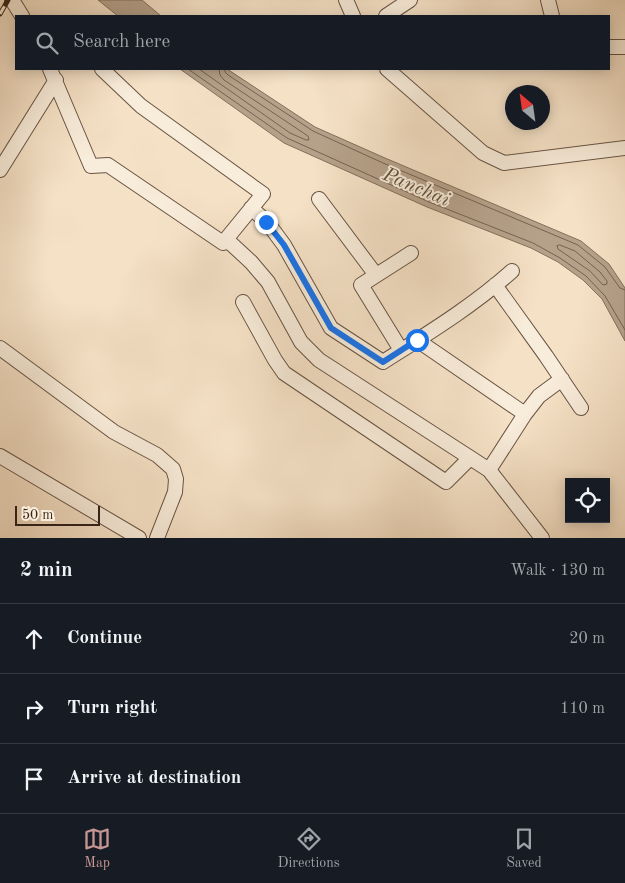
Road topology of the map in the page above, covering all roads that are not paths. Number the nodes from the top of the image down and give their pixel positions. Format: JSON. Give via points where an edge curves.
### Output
{"nodes":[{"id":1,"x":12,"y":0,"type":"edge"},
{"id":2,"x":346,"y":0,"type":"edge"},
{"id":3,"x":410,"y":0,"type":"edge"},
{"id":4,"x":548,"y":0,"type":"edge"},
{"id":5,"x":21,"y":15,"type":"edge"},
{"id":6,"x":353,"y":15,"type":"edge"},
{"id":7,"x":388,"y":15,"type":"edge"},
{"id":8,"x":552,"y":15,"type":"edge"},
{"id":9,"x":610,"y":47,"type":"edge"},
{"id":10,"x":625,"y":47,"type":"edge"},
{"id":11,"x":103,"y":70,"type":"edge"},
{"id":12,"x":388,"y":70,"type":"edge"},
{"id":13,"x":53,"y":74,"type":"edge"},
{"id":14,"x":625,"y":148,"type":"edge"},
{"id":15,"x":0,"y":170,"type":"edge"},
{"id":16,"x":319,"y":199,"type":"dead end"},
{"id":17,"x":251,"y":208,"type":"junction"},
{"id":18,"x":226,"y":239,"type":"junction"},
{"id":19,"x":412,"y":253,"type":"dead end"},
{"id":20,"x":512,"y":270,"type":"dead end"},
{"id":21,"x":376,"y":275,"type":"junction"},
{"id":22,"x":495,"y":285,"type":"junction"},
{"id":23,"x":243,"y":302,"type":"dead end"},
{"id":24,"x":417,"y":340,"type":"junction"},
{"id":25,"x":0,"y":348,"type":"edge"},
{"id":26,"x":401,"y":350,"type":"junction"},
{"id":27,"x":562,"y":379,"type":"junction"},
{"id":28,"x":581,"y":408,"type":"dead end"},
{"id":29,"x":525,"y":414,"type":"junction"},
{"id":30,"x":0,"y":456,"type":"edge"},
{"id":31,"x":470,"y":458,"type":"junction"},
{"id":32,"x":488,"y":470,"type":"junction"},
{"id":33,"x":139,"y":538,"type":"edge"},
{"id":34,"x":157,"y":538,"type":"edge"},
{"id":35,"x":542,"y":538,"type":"edge"}],
"edges":[{"from":1,"to":5,"type":"street"},
{"from":2,"to":6,"type":"street"},
{"from":3,"to":7,"type":"street"},
{"from":4,"to":8,"type":"street"},
{"from":9,"to":10,"type":"street"},
{"from":11,"to":17,"type":"street","via":[[141,106],[262,194]]},
{"from":12,"to":14,"type":"street","via":[[483,153],[504,163]]},
{"from":13,"to":15,"type":"street"},
{"from":13,"to":18,"type":"street","via":[[91,166],[108,165],[222,244]]},
{"from":16,"to":21,"type":"street"},
{"from":17,"to":18,"type":"street"},
{"from":17,"to":26,"type":"street","via":[[284,245],[331,328],[383,362]]},
{"from":18,"to":31,"type":"street","via":[[268,282],[301,342],[319,360]]},
{"from":19,"to":21,"type":"street"},
{"from":20,"to":22,"type":"street"},
{"from":21,"to":26,"type":"street","via":[[361,285]]},
{"from":22,"to":24,"type":"street"},
{"from":22,"to":27,"type":"street"},
{"from":23,"to":31,"type":"street","via":[[284,373],[314,394],[446,482]]},
{"from":24,"to":26,"type":"street"},
{"from":24,"to":29,"type":"street"},
{"from":25,"to":34,"type":"street","via":[[114,432],[157,455],[173,469],[175,492]]},
{"from":27,"to":28,"type":"street"},
{"from":27,"to":29,"type":"street","via":[[539,396]]},
{"from":29,"to":32,"type":"street"},
{"from":30,"to":33,"type":"street"},
{"from":31,"to":32,"type":"street"},
{"from":32,"to":35,"type":"street"}]}
